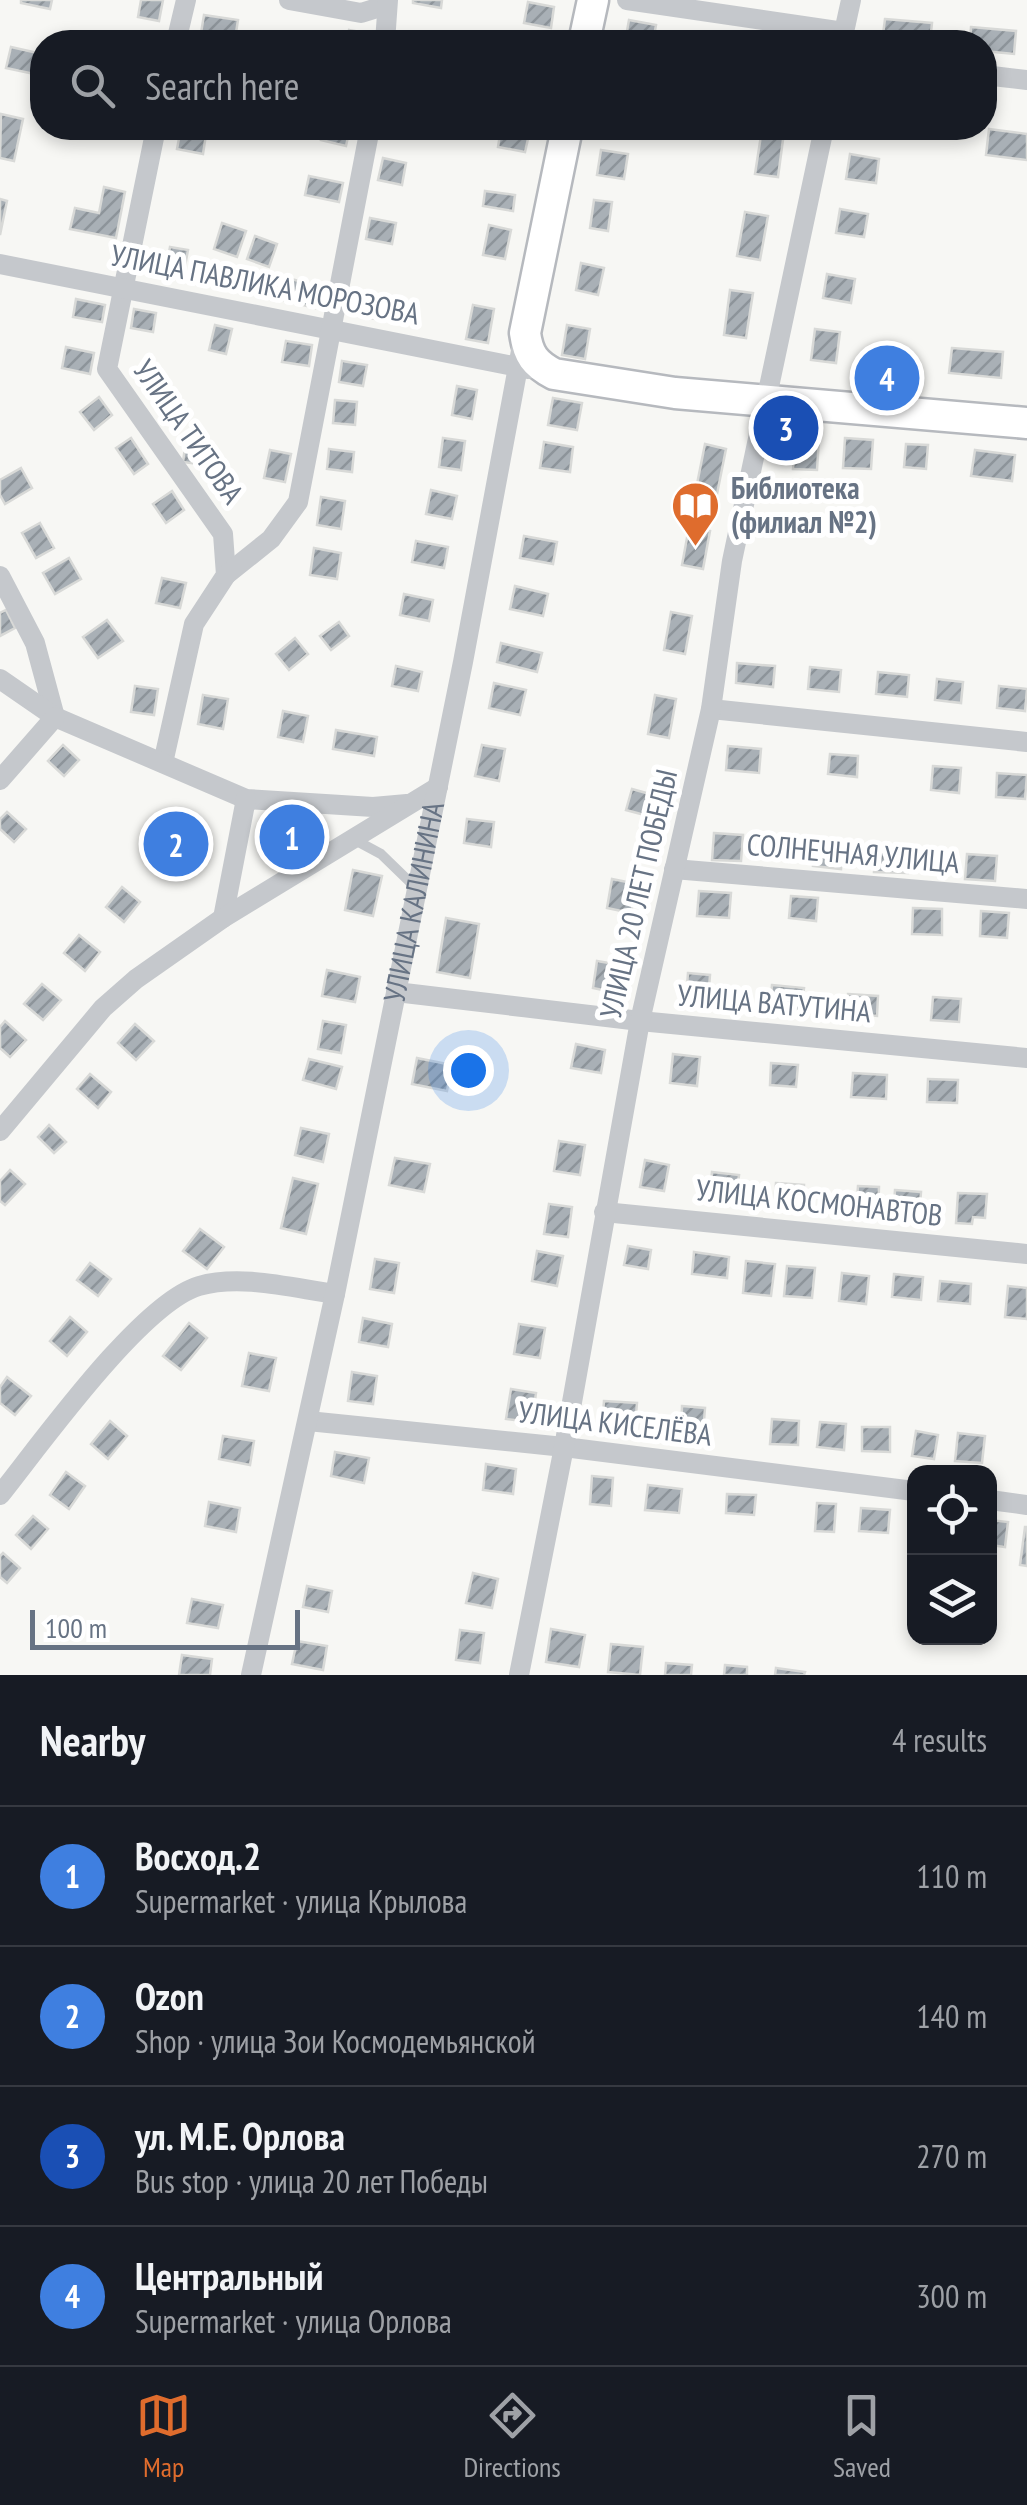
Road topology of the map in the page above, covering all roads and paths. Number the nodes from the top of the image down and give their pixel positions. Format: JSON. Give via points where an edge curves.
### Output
{"nodes":[{"id":1,"x":186,"y":0,"type":"edge"},
{"id":2,"x":289,"y":0,"type":"edge"},
{"id":3,"x":593,"y":0,"type":"edge"},
{"id":4,"x":627,"y":0,"type":"edge"},
{"id":5,"x":851,"y":0,"type":"edge"},
{"id":6,"x":388,"y":2,"type":"edge"},
{"id":7,"x":179,"y":30,"type":"edge"},
{"id":8,"x":385,"y":30,"type":"edge"},
{"id":9,"x":587,"y":30,"type":"edge"},
{"id":10,"x":802,"y":30,"type":"edge"},
{"id":11,"x":845,"y":30,"type":"edge"},
{"id":12,"x":997,"y":77,"type":"edge"},
{"id":13,"x":1027,"y":80,"type":"edge"},
{"id":14,"x":153,"y":140,"type":"edge"},
{"id":15,"x":368,"y":140,"type":"edge"},
{"id":16,"x":565,"y":140,"type":"edge"},
{"id":17,"x":822,"y":140,"type":"edge"},
{"id":18,"x":0,"y":264,"type":"edge"},
{"id":19,"x":122,"y":287,"type":"junction"},
{"id":20,"x":330,"y":329,"type":"junction"},
{"id":21,"x":525,"y":333,"type":"junction"},
{"id":22,"x":518,"y":367,"type":"junction"},
{"id":23,"x":554,"y":374,"type":"junction"},
{"id":24,"x":768,"y":401,"type":"junction"},
{"id":25,"x":1027,"y":423,"type":"edge"},
{"id":26,"x":226,"y":575,"type":"junction"},
{"id":27,"x":0,"y":576,"type":"edge"},
{"id":28,"x":0,"y":679,"type":"edge"},
{"id":29,"x":712,"y":709,"type":"junction"},
{"id":30,"x":54,"y":717,"type":"junction"},
{"id":31,"x":1027,"y":742,"type":"edge"},
{"id":32,"x":163,"y":762,"type":"junction"},
{"id":33,"x":0,"y":780,"type":"edge"},
{"id":34,"x":438,"y":787,"type":"junction"},
{"id":35,"x":246,"y":800,"type":"junction"},
{"id":36,"x":414,"y":804,"type":"junction"},
{"id":37,"x":354,"y":839,"type":"junction"},
{"id":38,"x":674,"y":869,"type":"junction"},
{"id":39,"x":417,"y":889,"type":"junction"},
{"id":40,"x":1027,"y":898,"type":"edge"},
{"id":41,"x":223,"y":918,"type":"junction"},
{"id":42,"x":396,"y":992,"type":"junction"},
{"id":43,"x":640,"y":1022,"type":"junction"},
{"id":44,"x":1027,"y":1058,"type":"edge"},
{"id":45,"x":0,"y":1131,"type":"edge"},
{"id":46,"x":604,"y":1212,"type":"junction"},
{"id":47,"x":1027,"y":1254,"type":"edge"},
{"id":48,"x":335,"y":1294,"type":"junction"},
{"id":49,"x":308,"y":1421,"type":"junction"},
{"id":50,"x":564,"y":1447,"type":"junction"},
{"id":51,"x":907,"y":1489,"type":"edge"},
{"id":52,"x":0,"y":1495,"type":"edge"},
{"id":53,"x":997,"y":1501,"type":"edge"},
{"id":54,"x":1027,"y":1505,"type":"edge"},
{"id":55,"x":251,"y":1675,"type":"edge"},
{"id":56,"x":519,"y":1675,"type":"edge"}],
"edges":[{"from":1,"to":7,"type":"street"},
{"from":2,"to":6,"type":"street","via":[[361,13]]},
{"from":3,"to":9,"type":"main road"},
{"from":4,"to":10,"type":"street"},
{"from":5,"to":11,"type":"street"},
{"from":6,"to":8,"type":"street"},
{"from":12,"to":13,"type":"street"},
{"from":14,"to":19,"type":"street","name":"УЛИЦА ТИТОВА"},
{"from":15,"to":20,"type":"street"},
{"from":16,"to":21,"type":"main road","name":"УЛИЦА КАЛИНИНА"},
{"from":17,"to":24,"type":"street","name":"УЛИЦА 20 ЛЕТ ПОБЕДЫ"},
{"from":18,"to":19,"type":"street","name":"УЛИЦА ПАВЛИКА МОРОЗОВА"},
{"from":19,"to":20,"type":"street","name":"УЛИЦА ПАВЛИКА МОРОЗОВА"},
{"from":19,"to":26,"type":"street","name":"УЛИЦА ТИТОВА","via":[[107,369],[223,534]]},
{"from":20,"to":22,"type":"street","name":"УЛИЦА ПАВЛИКА МОРОЗОВА"},
{"from":20,"to":26,"type":"street","via":[[298,502],[271,539]]},
{"from":21,"to":22,"type":"street","name":"УЛИЦА КАЛИНИНА"},
{"from":21,"to":23,"type":"main road","via":[[533,360]]},
{"from":22,"to":23,"type":"street","name":"УЛИЦА ПАВЛИКА МОРОЗОВА"},
{"from":22,"to":34,"type":"street","name":"УЛИЦА КАЛИНИНА"},
{"from":23,"to":24,"type":"main road"},
{"from":24,"to":25,"type":"main road"},
{"from":24,"to":29,"type":"street","name":"УЛИЦА 20 ЛЕТ ПОБЕДЫ","via":[[732,561]]},
{"from":26,"to":32,"type":"street","via":[[194,624]]},
{"from":27,"to":30,"type":"street","via":[[35,644]]},
{"from":28,"to":30,"type":"street"},
{"from":29,"to":31,"type":"street"},
{"from":29,"to":38,"type":"street","name":"УЛИЦА 20 ЛЕТ ПОБЕДЫ"},
{"from":30,"to":32,"type":"street"},
{"from":30,"to":33,"type":"street"},
{"from":32,"to":35,"type":"street"},
{"from":34,"to":36,"type":"street"},
{"from":34,"to":39,"type":"street","name":"УЛИЦА КАЛИНИНА"},
{"from":35,"to":36,"type":"street"},
{"from":35,"to":41,"type":"street"},
{"from":36,"to":37,"type":"street"},
{"from":37,"to":39,"type":"lane","via":[[394,864]]},
{"from":37,"to":41,"type":"street"},
{"from":38,"to":40,"type":"street","name":"СОЛНЕЧНАЯ УЛИЦА"},
{"from":38,"to":43,"type":"street","name":"УЛИЦА 20 ЛЕТ ПОБЕДЫ"},
{"from":39,"to":42,"type":"street","name":"УЛИЦА КАЛИНИНА"},
{"from":41,"to":45,"type":"street","via":[[103,1008]]},
{"from":42,"to":43,"type":"street","name":"УЛИЦА ВАТУТИНА"},
{"from":42,"to":48,"type":"street","name":"УЛИЦА КАЛИНИНА"},
{"from":43,"to":44,"type":"street","name":"УЛИЦА ВАТУТИНА"},
{"from":43,"to":46,"type":"street","name":"УЛИЦА 20 ЛЕТ ПОБЕДЫ"},
{"from":46,"to":47,"type":"street","name":"УЛИЦА КОСМОНАВТОВ"},
{"from":46,"to":50,"type":"street","name":"УЛИЦА 20 ЛЕТ ПОБЕДЫ"},
{"from":48,"to":49,"type":"street","name":"УЛИЦА КАЛИНИНА"},
{"from":48,"to":52,"type":"street","via":[[256,1283],[194,1287],[165,1305],[98,1371]]},
{"from":49,"to":50,"type":"street","name":"УЛИЦА КИСЕЛЁВА"},
{"from":49,"to":55,"type":"street","name":"УЛИЦА КАЛИНИНА"},
{"from":50,"to":51,"type":"street","name":"УЛИЦА КИСЕЛЁВА"},
{"from":50,"to":56,"type":"street","name":"УЛИЦА 20 ЛЕТ ПОБЕДЫ"},
{"from":53,"to":54,"type":"street"}]}
